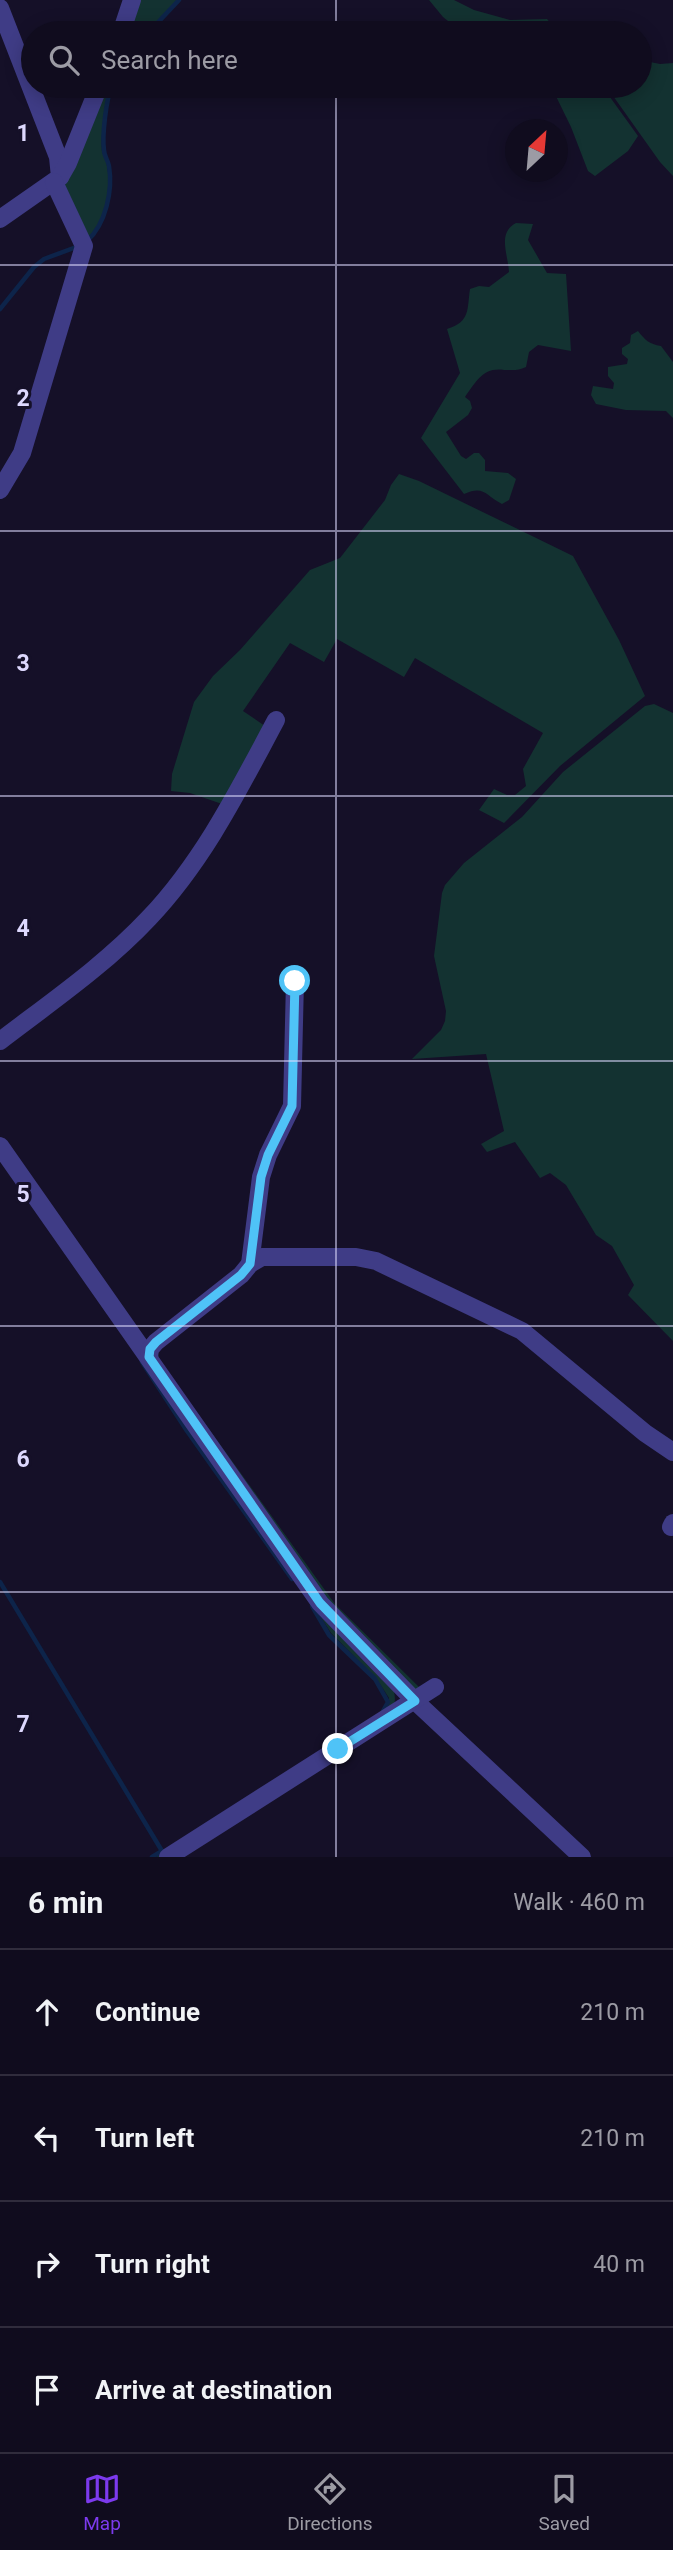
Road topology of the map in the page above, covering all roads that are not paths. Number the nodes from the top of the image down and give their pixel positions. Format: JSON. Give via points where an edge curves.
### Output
{"nodes":[{"id":1,"x":132,"y":0,"type":"edge"},
{"id":2,"x":0,"y":8,"type":"edge"},
{"id":3,"x":125,"y":21,"type":"edge"},
{"id":4,"x":21,"y":62,"type":"edge"},
{"id":5,"x":35,"y":98,"type":"edge"},
{"id":6,"x":94,"y":98,"type":"edge"},
{"id":7,"x":57,"y":179,"type":"junction"},
{"id":8,"x":0,"y":219,"type":"edge"},
{"id":9,"x":0,"y":490,"type":"edge"},
{"id":10,"x":276,"y":720,"type":"dead end"},
{"id":11,"x":295,"y":981,"type":"dead end"},
{"id":12,"x":0,"y":1041,"type":"edge"},
{"id":13,"x":0,"y":1146,"type":"edge"},
{"id":14,"x":250,"y":1264,"type":"junction"},
{"id":15,"x":149,"y":1357,"type":"junction"},
{"id":16,"x":673,"y":1452,"type":"edge"},
{"id":17,"x":435,"y":1687,"type":"dead end"},
{"id":18,"x":415,"y":1701,"type":"junction"},
{"id":19,"x":168,"y":1857,"type":"edge"},
{"id":20,"x":582,"y":1857,"type":"edge"}],
"edges":[{"from":1,"to":3,"type":"street"},
{"from":2,"to":4,"type":"street"},
{"from":5,"to":7,"type":"street","via":[[58,157]]},
{"from":6,"to":7,"type":"street"},
{"from":7,"to":8,"type":"street"},
{"from":7,"to":9,"type":"street","via":[[81,239],[22,453]]},
{"from":10,"to":12,"type":"street","via":[[210,840],[166,899],[119,948]]},
{"from":11,"to":14,"type":"street","via":[[292,1106],[261,1177]]},
{"from":13,"to":15,"type":"street"},
{"from":14,"to":15,"type":"street","via":[[156,1342]]},
{"from":14,"to":16,"type":"street","via":[[262,1257],[298,1256],[376,1261],[522,1331]]},
{"from":15,"to":18,"type":"street","via":[[320,1603]]},
{"from":17,"to":18,"type":"street"},
{"from":18,"to":19,"type":"street"},
{"from":18,"to":20,"type":"street"}]}
